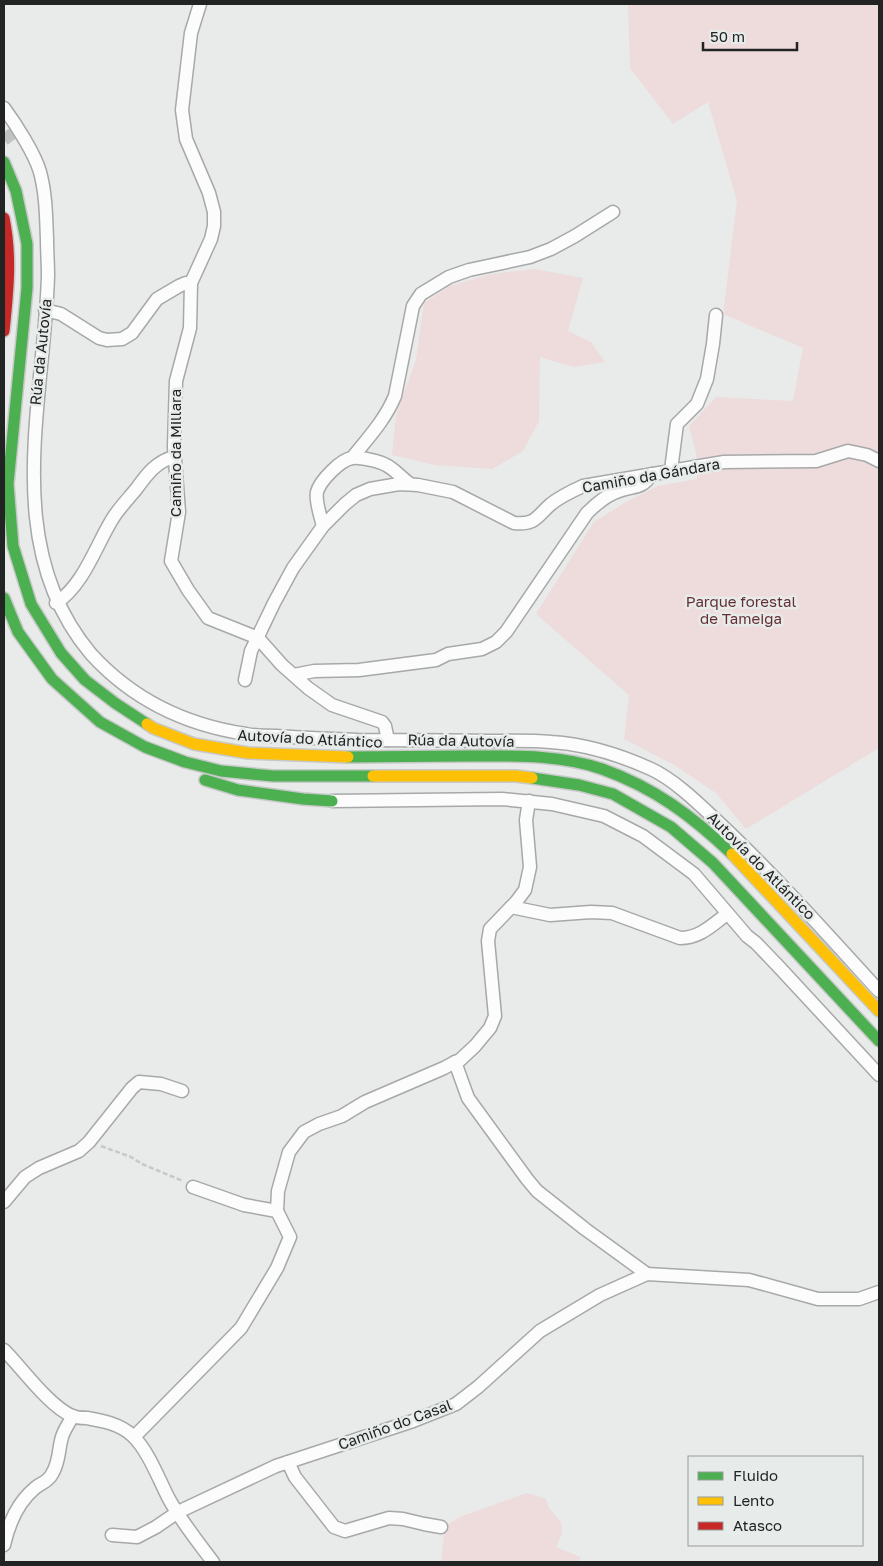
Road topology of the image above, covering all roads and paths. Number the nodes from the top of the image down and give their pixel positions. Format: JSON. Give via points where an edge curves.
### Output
{"nodes":[{"id":1,"x":200,"y":4,"type":"edge"},
{"id":2,"x":4,"y":108,"type":"edge"},
{"id":3,"x":4,"y":122,"type":"edge"},
{"id":4,"x":4,"y":162,"type":"edge"},
{"id":5,"x":46,"y":208,"type":"junction"},
{"id":6,"x":613,"y":212,"type":"dead end"},
{"id":7,"x":4,"y":218,"type":"edge"},
{"id":8,"x":191,"y":283,"type":"junction"},
{"id":9,"x":45,"y":310,"type":"junction"},
{"id":10,"x":716,"y":315,"type":"dead end"},
{"id":11,"x":4,"y":331,"type":"edge"},
{"id":12,"x":174,"y":457,"type":"junction"},
{"id":13,"x":352,"y":458,"type":"junction"},
{"id":14,"x":879,"y":460,"type":"edge"},
{"id":15,"x":671,"y":470,"type":"junction"},
{"id":16,"x":652,"y":474,"type":"junction"},
{"id":17,"x":410,"y":484,"type":"junction"},
{"id":18,"x":324,"y":526,"type":"junction"},
{"id":19,"x":4,"y":598,"type":"edge"},
{"id":20,"x":56,"y":603,"type":"junction"},
{"id":21,"x":258,"y":638,"type":"junction"},
{"id":22,"x":294,"y":674,"type":"junction"},
{"id":23,"x":245,"y":680,"type":"dead end"},
{"id":24,"x":100,"y":722,"type":"junction"},
{"id":25,"x":388,"y":740,"type":"junction"},
{"id":26,"x":162,"y":765,"type":"dead end"},
{"id":27,"x":195,"y":777,"type":"dead end"},
{"id":28,"x":332,"y":800,"type":"joint"},
{"id":29,"x":529,"y":801,"type":"junction"},
{"id":30,"x":735,"y":837,"type":"junction"},
{"id":31,"x":511,"y":907,"type":"junction"},
{"id":32,"x":727,"y":914,"type":"junction"},
{"id":33,"x":795,"y":921,"type":"junction"},
{"id":34,"x":848,"y":976,"type":"junction"},
{"id":35,"x":879,"y":991,"type":"edge"},
{"id":36,"x":879,"y":996,"type":"edge"},
{"id":37,"x":879,"y":1010,"type":"edge"},
{"id":38,"x":879,"y":1041,"type":"edge"},
{"id":39,"x":455,"y":1062,"type":"junction"},
{"id":40,"x":879,"y":1075,"type":"edge"},
{"id":41,"x":182,"y":1091,"type":"dead end"},
{"id":42,"x":89,"y":1142,"type":"junction"},
{"id":43,"x":193,"y":1186,"type":"joint"},
{"id":44,"x":4,"y":1202,"type":"edge"},
{"id":45,"x":277,"y":1211,"type":"junction"},
{"id":46,"x":647,"y":1274,"type":"junction"},
{"id":47,"x":879,"y":1292,"type":"edge"},
{"id":48,"x":4,"y":1350,"type":"edge"},
{"id":49,"x":73,"y":1416,"type":"junction"},
{"id":50,"x":134,"y":1437,"type":"junction"},
{"id":51,"x":288,"y":1462,"type":"junction"},
{"id":52,"x":178,"y":1512,"type":"junction"},
{"id":53,"x":441,"y":1527,"type":"dead end"},
{"id":54,"x":112,"y":1535,"type":"dead end"},
{"id":55,"x":4,"y":1545,"type":"edge"},
{"id":56,"x":213,"y":1562,"type":"edge"}],
"edges":[{"from":1,"to":8,"type":"street","name":"Camiño da Millara","via":[[191,33],[182,110],[186,139],[209,193],[214,226]]},
{"from":2,"to":5,"type":"street","name":"Rúa da Autovía","via":[[39,168]]},
{"from":3,"to":5,"type":"street","via":[[22,150]]},
{"from":4,"to":33,"type":"highway","name":"Autovía do Atlántico","via":[[16,192],[27,244],[27,288],[8,484],[13,546],[31,604],[61,653],[85,680],[153,728],[203,746],[248,753],[328,758],[523,756],[563,760],[601,769],[640,785],[675,805],[706,829]]},
{"from":5,"to":9,"type":"street","name":"Rúa da Autovía","via":[[48,275]]},
{"from":6,"to":13,"type":"street","via":[[551,249],[462,272],[421,294],[413,306],[395,396],[381,422]]},
{"from":7,"to":11,"type":"highway","via":[[9,286]]},
{"from":8,"to":9,"type":"street","via":[[157,299],[132,333],[122,339],[99,338],[61,314]]},
{"from":8,"to":12,"type":"street","name":"Camiño da Millara","via":[[190,328],[176,381]]},
{"from":9,"to":20,"type":"street","name":"Rúa da Autovía","via":[[32,435],[30,489],[38,554]]},
{"from":10,"to":15,"type":"street","via":[[707,379],[697,404],[677,424]]},
{"from":12,"to":20,"type":"street","via":[[150,471],[113,518],[74,587]]},
{"from":12,"to":21,"type":"street","name":"Camiño da Millara","via":[[179,512],[170,561],[208,618]]},
{"from":13,"to":17,"type":"street","name":"Camiño da Gándara","via":[[387,465]]},
{"from":13,"to":18,"type":"street","via":[[327,475],[317,492]]},
{"from":14,"to":15,"type":"street","name":"Camiño da Gándara","via":[[848,450],[816,461],[724,462]]},
{"from":15,"to":16,"type":"street","name":"Camiño da Gándara"},
{"from":16,"to":17,"type":"street","name":"Camiño da Gándara","via":[[583,486],[552,504],[536,520],[523,524],[514,523],[454,492]]},
{"from":16,"to":22,"type":"street","via":[[636,487],[619,490],[600,500],[587,513],[496,642],[482,649],[448,654],[436,660]]},
{"from":17,"to":18,"type":"street","name":"Camiño da Gándara","via":[[356,495]]},
{"from":18,"to":21,"type":"street","name":"Camiño da Gándara","via":[[293,568]]},
{"from":19,"to":24,"type":"highway","via":[[18,632],[52,678]]},
{"from":20,"to":25,"type":"street","name":"Rúa da Autovía","via":[[73,632],[113,675],[137,694],[194,722],[246,734]]},
{"from":21,"to":22,"type":"street","name":"Camiño da Millara"},
{"from":21,"to":23,"type":"street","name":"Camiño da Gándara","via":[[251,651]]},
{"from":22,"to":25,"type":"street","name":"Camiño da Millara","via":[[332,705],[382,722]]},
{"from":24,"to":26,"type":"highway","via":[[130,748]]},
{"from":24,"to":38,"type":"highway","via":[[144,747],[221,771],[273,776],[516,776],[579,785],[613,794],[671,827],[713,864]]},
{"from":25,"to":30,"type":"street","name":"Rúa da Autovía","via":[[554,742],[608,752],[656,770]]},
{"from":27,"to":28,"type":"highway","via":[[238,790]]},
{"from":28,"to":29,"type":"street"},
{"from":29,"to":31,"type":"street","via":[[526,820],[530,867],[525,890]]},
{"from":29,"to":32,"type":"street","via":[[604,816],[643,836],[694,874]]},
{"from":30,"to":33,"type":"highway"},
{"from":30,"to":35,"type":"street","name":"Rúa da Autovía"},
{"from":31,"to":32,"type":"street","via":[[550,915],[612,914],[680,938],[700,934]]},
{"from":31,"to":39,"type":"street","via":[[490,929],[488,941],[495,1016],[475,1046]]},
{"from":32,"to":40,"type":"street"},
{"from":33,"to":34,"type":"highway","name":"Autovía do Atlántico"},
{"from":34,"to":36,"type":"highway"},
{"from":34,"to":37,"type":"highway","name":"Autovía do Atlántico"},
{"from":39,"to":45,"type":"street","via":[[304,1132],[289,1152],[278,1191]]},
{"from":39,"to":46,"type":"street","via":[[468,1098],[527,1180],[585,1229]]},
{"from":41,"to":42,"type":"street","via":[[161,1084],[139,1082]]},
{"from":42,"to":43,"type":"path","via":[[131,1157]]},
{"from":42,"to":44,"type":"street","via":[[79,1151],[25,1177]]},
{"from":43,"to":45,"type":"street","via":[[244,1204]]},
{"from":45,"to":50,"type":"street","via":[[290,1237],[277,1268],[241,1328]]},
{"from":46,"to":47,"type":"street","name":"Camiño do Casal","via":[[749,1280],[818,1299],[858,1299]]},
{"from":46,"to":51,"type":"street","name":"Camiño do Casal","via":[[600,1295],[540,1331],[456,1404]]},
{"from":48,"to":49,"type":"street","via":[[32,1381]]},
{"from":49,"to":50,"type":"street","via":[[107,1422]]},
{"from":49,"to":55,"type":"street","via":[[62,1436],[59,1461],[48,1480],[35,1488],[16,1511]]},
{"from":50,"to":52,"type":"street"},
{"from":51,"to":52,"type":"street","name":"Camiño do Casal"},
{"from":51,"to":53,"type":"street","via":[[334,1527],[345,1531],[389,1518]]},
{"from":52,"to":54,"type":"street","name":"Camiño do Casal","via":[[136,1537]]},
{"from":52,"to":56,"type":"street"}]}
